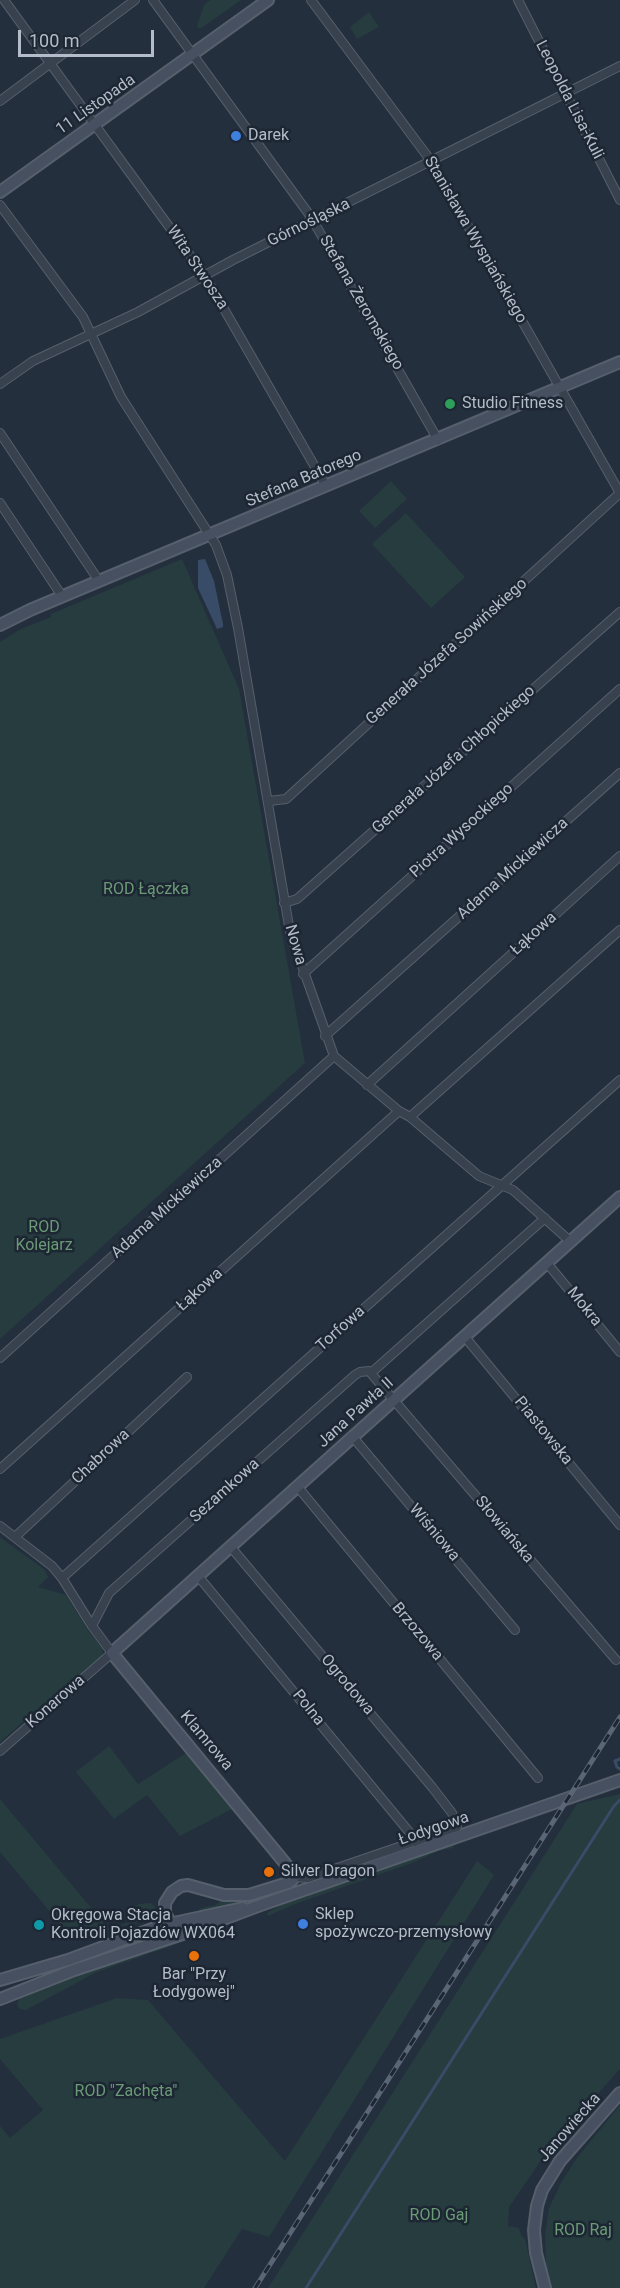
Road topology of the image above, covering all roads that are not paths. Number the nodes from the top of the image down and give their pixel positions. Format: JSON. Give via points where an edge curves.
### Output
{"nodes":[{"id":1,"x":4,"y":0,"type":"edge"},
{"id":2,"x":135,"y":0,"type":"edge"},
{"id":3,"x":153,"y":0,"type":"edge"},
{"id":4,"x":268,"y":0,"type":"edge"},
{"id":5,"x":311,"y":0,"type":"edge"},
{"id":6,"x":518,"y":0,"type":"edge"},
{"id":7,"x":193,"y":55,"type":"junction"},
{"id":8,"x":50,"y":63,"type":"junction"},
{"id":9,"x":620,"y":66,"type":"edge"},
{"id":10,"x":566,"y":94,"type":"junction"},
{"id":11,"x":0,"y":101,"type":"edge"},
{"id":12,"x":94,"y":125,"type":"junction"},
{"id":13,"x":431,"y":161,"type":"junction"},
{"id":14,"x":0,"y":192,"type":"edge"},
{"id":15,"x":620,"y":200,"type":"edge"},
{"id":16,"x":0,"y":205,"type":"edge"},
{"id":17,"x":314,"y":220,"type":"junction"},
{"id":18,"x":205,"y":276,"type":"junction"},
{"id":19,"x":90,"y":333,"type":"junction"},
{"id":20,"x":620,"y":362,"type":"edge"},
{"id":21,"x":0,"y":384,"type":"edge"},
{"id":22,"x":560,"y":388,"type":"junction"},
{"id":23,"x":0,"y":433,"type":"edge"},
{"id":24,"x":438,"y":440,"type":"junction"},
{"id":25,"x":326,"y":486,"type":"junction"},
{"id":26,"x":620,"y":493,"type":"edge"},
{"id":27,"x":0,"y":502,"type":"edge"},
{"id":28,"x":209,"y":534,"type":"junction"},
{"id":29,"x":99,"y":581,"type":"junction"},
{"id":30,"x":62,"y":596,"type":"junction"},
{"id":31,"x":620,"y":612,"type":"edge"},
{"id":32,"x":0,"y":625,"type":"edge"},
{"id":33,"x":620,"y":689,"type":"edge"},
{"id":34,"x":620,"y":773,"type":"edge"},
{"id":35,"x":269,"y":801,"type":"junction"},
{"id":36,"x":620,"y":856,"type":"edge"},
{"id":37,"x":284,"y":903,"type":"junction"},
{"id":38,"x":620,"y":930,"type":"edge"},
{"id":39,"x":303,"y":974,"type":"junction"},
{"id":40,"x":325,"y":1036,"type":"junction"},
{"id":41,"x":334,"y":1056,"type":"junction"},
{"id":42,"x":620,"y":1080,"type":"edge"},
{"id":43,"x":367,"y":1085,"type":"junction"},
{"id":44,"x":399,"y":1110,"type":"junction"},
{"id":45,"x":410,"y":1117,"type":"junction"},
{"id":46,"x":502,"y":1186,"type":"junction"},
{"id":47,"x":620,"y":1197,"type":"edge"},
{"id":48,"x":545,"y":1218,"type":"junction"},
{"id":49,"x":571,"y":1242,"type":"junction"},
{"id":50,"x":547,"y":1263,"type":"junction"},
{"id":51,"x":465,"y":1337,"type":"junction"},
{"id":52,"x":620,"y":1352,"type":"edge"},
{"id":53,"x":0,"y":1358,"type":"edge"},
{"id":54,"x":372,"y":1373,"type":"junction"},
{"id":55,"x":187,"y":1377,"type":"dead end"},
{"id":56,"x":394,"y":1400,"type":"junction"},
{"id":57,"x":352,"y":1436,"type":"junction"},
{"id":58,"x":0,"y":1468,"type":"edge"},
{"id":59,"x":297,"y":1486,"type":"junction"},
{"id":60,"x":620,"y":1525,"type":"edge"},
{"id":61,"x":0,"y":1526,"type":"edge"},
{"id":62,"x":15,"y":1537,"type":"junction"},
{"id":63,"x":230,"y":1546,"type":"junction"},
{"id":64,"x":198,"y":1576,"type":"junction"},
{"id":65,"x":62,"y":1578,"type":"junction"},
{"id":66,"x":92,"y":1626,"type":"junction"},
{"id":67,"x":515,"y":1630,"type":"dead end"},
{"id":68,"x":112,"y":1653,"type":"junction"},
{"id":69,"x":616,"y":1660,"type":"dead end"},
{"id":70,"x":0,"y":1751,"type":"edge"},
{"id":71,"x":538,"y":1778,"type":"dead end"},
{"id":72,"x":620,"y":1780,"type":"edge"},
{"id":73,"x":415,"y":1842,"type":"junction"},
{"id":74,"x":294,"y":1877,"type":"junction"},
{"id":75,"x":258,"y":1906,"type":"junction"},
{"id":76,"x":171,"y":1923,"type":"junction"},
{"id":77,"x":173,"y":1936,"type":"junction"},
{"id":78,"x":0,"y":1980,"type":"edge"},
{"id":79,"x":0,"y":1999,"type":"edge"},
{"id":80,"x":620,"y":2093,"type":"edge"},
{"id":81,"x":545,"y":2288,"type":"edge"}],
"edges":[{"from":1,"to":8,"type":"street","name":"Wita Stwosza"},
{"from":2,"to":8,"type":"street"},
{"from":3,"to":7,"type":"street","name":"Stefana Żeromskiego"},
{"from":4,"to":7,"type":"street","name":"11 Listopada"},
{"from":5,"to":13,"type":"street","name":"Stanisława Wyspiańskiego"},
{"from":6,"to":10,"type":"street","name":"Leopolda Lisa-Kuli"},
{"from":7,"to":12,"type":"street","name":"11 Listopada"},
{"from":7,"to":17,"type":"street","name":"Stefana Żeromskiego"},
{"from":8,"to":11,"type":"street"},
{"from":8,"to":12,"type":"street","name":"Wita Stwosza"},
{"from":9,"to":10,"type":"street","name":"Górnośląska"},
{"from":10,"to":13,"type":"street","name":"Górnośląska"},
{"from":10,"to":15,"type":"street","name":"Leopolda Lisa-Kuli"},
{"from":12,"to":14,"type":"street","name":"11 Listopada"},
{"from":12,"to":18,"type":"street","name":"Wita Stwosza"},
{"from":13,"to":17,"type":"street","name":"Górnośląska"},
{"from":13,"to":22,"type":"street","name":"Stanisława Wyspiańskiego"},
{"from":16,"to":19,"type":"street","name":"Nowa","via":[[78,310]]},
{"from":17,"to":18,"type":"street","name":"Górnośląska"},
{"from":17,"to":24,"type":"street","name":"Stefana Żeromskiego"},
{"from":18,"to":19,"type":"street","name":"Górnośląska"},
{"from":18,"to":25,"type":"street","name":"Wita Stwosza"},
{"from":19,"to":21,"type":"street","name":"Górnośląska","via":[[33,361]]},
{"from":19,"to":28,"type":"street","name":"Nowa","via":[[120,397]]},
{"from":20,"to":22,"type":"street","name":"Stefana Batorego"},
{"from":22,"to":24,"type":"street","name":"Stefana Batorego"},
{"from":22,"to":26,"type":"street","name":"Stanisława Wyspiańskiego"},
{"from":23,"to":29,"type":"street"},
{"from":24,"to":25,"type":"street","name":"Stefana Batorego"},
{"from":25,"to":28,"type":"street","name":"Stefana Batorego"},
{"from":26,"to":35,"type":"street","name":"Generała Józefa Sowińskiego","via":[[286,799]]},
{"from":27,"to":30,"type":"street"},
{"from":28,"to":29,"type":"street","name":"Stefana Batorego"},
{"from":28,"to":35,"type":"street","name":"Nowa","via":[[231,591]]},
{"from":29,"to":30,"type":"street","name":"Stefana Batorego"},
{"from":30,"to":32,"type":"street","name":"Stefana Batorego"},
{"from":31,"to":37,"type":"street","name":"Generała Józefa Chłopickiego","via":[[297,900]]},
{"from":33,"to":39,"type":"street","name":"Piotra Wysockiego"},
{"from":34,"to":40,"type":"street","name":"Adama Mickiewicza"},
{"from":35,"to":37,"type":"street","name":"Nowa"},
{"from":36,"to":43,"type":"street","name":"Łąkowa"},
{"from":37,"to":39,"type":"street","name":"Nowa"},
{"from":38,"to":45,"type":"street"},
{"from":39,"to":40,"type":"street","name":"Nowa"},
{"from":40,"to":41,"type":"street","name":"Nowa"},
{"from":41,"to":43,"type":"street","name":"Nowa"},
{"from":41,"to":53,"type":"street","name":"Adama Mickiewicza"},
{"from":42,"to":46,"type":"street","name":"Torfowa"},
{"from":43,"to":44,"type":"street","name":"Nowa"},
{"from":44,"to":45,"type":"street","name":"Nowa"},
{"from":44,"to":58,"type":"street","name":"Łąkowa"},
{"from":45,"to":46,"type":"street","name":"Nowa","via":[[479,1176]]},
{"from":46,"to":48,"type":"street","name":"Nowa","via":[[513,1190]]},
{"from":46,"to":65,"type":"street","name":"Torfowa"},
{"from":47,"to":49,"type":"street","name":"Jana Pawła II"},
{"from":48,"to":49,"type":"street","name":"Nowa"},
{"from":48,"to":54,"type":"street","name":"Sezamkowa"},
{"from":49,"to":50,"type":"street","name":"Jana Pawła II"},
{"from":50,"to":51,"type":"street","name":"Jana Pawła II"},
{"from":50,"to":52,"type":"street","name":"Mokra"},
{"from":51,"to":56,"type":"street","name":"Jana Pawła II"},
{"from":51,"to":60,"type":"street","name":"Piastowska"},
{"from":54,"to":56,"type":"street"},
{"from":54,"to":66,"type":"street","name":"Sezamkowa","via":[[355,1375],[109,1593]]},
{"from":55,"to":62,"type":"street","name":"Chabrowa"},
{"from":56,"to":57,"type":"street","name":"Jana Pawła II"},
{"from":56,"to":69,"type":"street","name":"Słowiańska"},
{"from":57,"to":59,"type":"street","name":"Jana Pawła II"},
{"from":57,"to":67,"type":"street","name":"Wiśniowa"},
{"from":59,"to":63,"type":"street","name":"Jana Pawła II"},
{"from":59,"to":71,"type":"street","name":"Brzozowa"},
{"from":61,"to":62,"type":"street","name":"Klamrowa"},
{"from":62,"to":65,"type":"street","name":"Klamrowa"},
{"from":63,"to":64,"type":"street","name":"Jana Pawła II"},
{"from":63,"to":73,"type":"street","name":"Ogrodowa","via":[[452,1813],[457,1827]]},
{"from":64,"to":68,"type":"street","name":"Jana Pawła II"},
{"from":64,"to":73,"type":"street","name":"Polna"},
{"from":65,"to":66,"type":"street","name":"Klamrowa"},
{"from":66,"to":68,"type":"street","name":"Klamrowa"},
{"from":68,"to":70,"type":"street","name":"Konarowa"},
{"from":68,"to":74,"type":"street","name":"Klamrowa"},
{"from":72,"to":75,"type":"street","name":"Łodygowa"},
{"from":73,"to":74,"type":"street","via":[[308,1878]]},
{"from":74,"to":76,"type":"street","via":[[288,1883],[249,1895],[184,1885],[176,1888],[165,1903]]},
{"from":75,"to":76,"type":"street","name":"Łodygowa"},
{"from":75,"to":77,"type":"street","name":"Łodygowa"},
{"from":76,"to":77,"type":"street"},
{"from":76,"to":78,"type":"street","name":"Łodygowa"},
{"from":77,"to":79,"type":"street","name":"Łodygowa"},
{"from":80,"to":81,"type":"street","name":"Janowiecka","via":[[560,2161],[542,2190],[534,2230]]}]}
